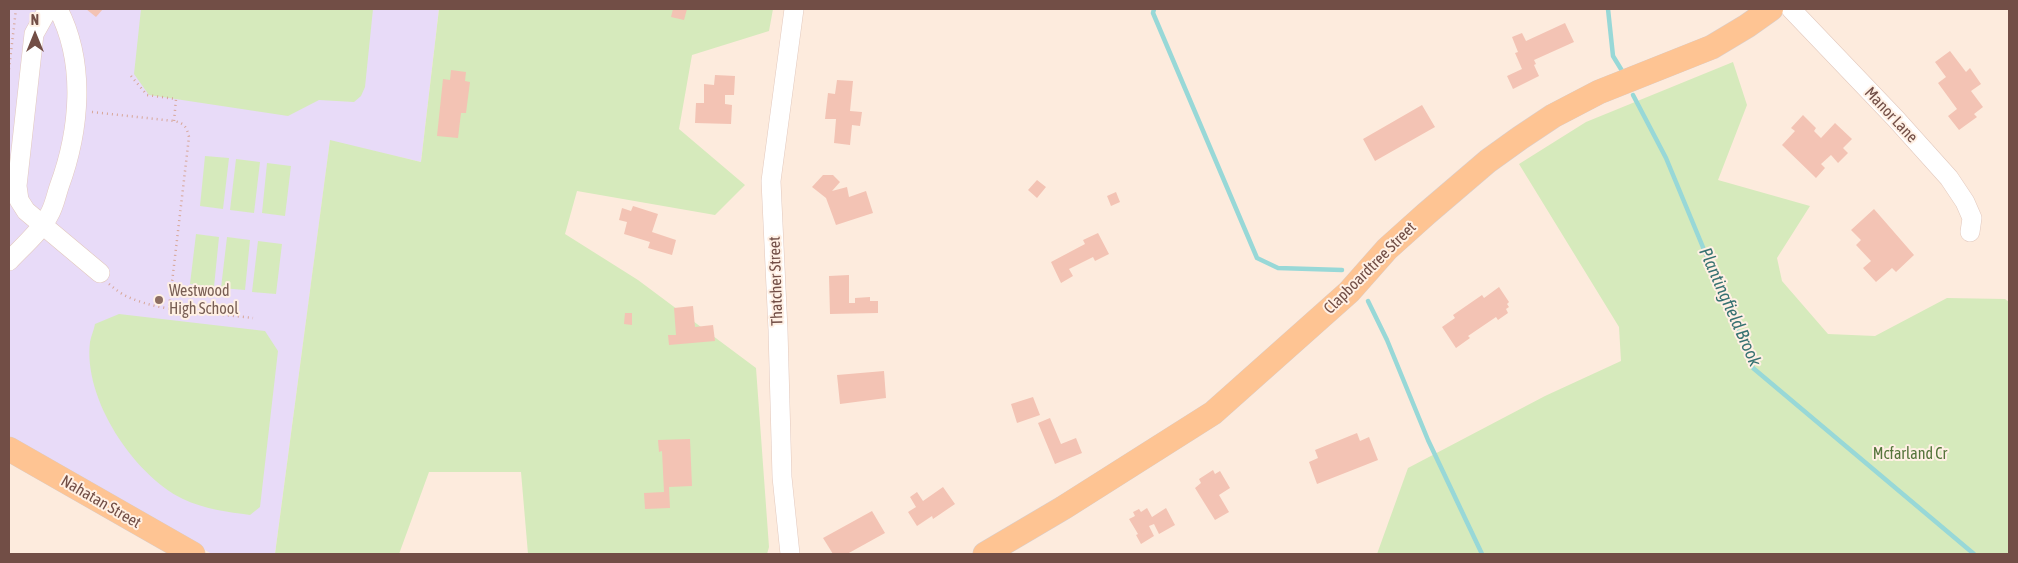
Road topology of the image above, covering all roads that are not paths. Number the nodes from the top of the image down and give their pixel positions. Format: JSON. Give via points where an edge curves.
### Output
{"nodes":[{"id":1,"x":48,"y":9,"type":"edge"},
{"id":2,"x":58,"y":9,"type":"edge"},
{"id":3,"x":794,"y":9,"type":"edge"},
{"id":4,"x":1771,"y":9,"type":"edge"},
{"id":5,"x":1791,"y":9,"type":"edge"},
{"id":6,"x":41,"y":225,"type":"junction"},
{"id":7,"x":1970,"y":232,"type":"dead end"},
{"id":8,"x":9,"y":261,"type":"edge"},
{"id":9,"x":104,"y":278,"type":"road end"},
{"id":10,"x":9,"y":449,"type":"edge"},
{"id":11,"x":193,"y":554,"type":"edge"},
{"id":12,"x":790,"y":554,"type":"edge"},
{"id":13,"x":985,"y":554,"type":"edge"}],
"edges":[{"from":1,"to":6,"type":"street","via":[[34,34],[17,186],[19,200]]},
{"from":2,"to":6,"type":"street","via":[[66,25],[74,63],[76,110],[74,134],[63,176],[49,216]]},
{"from":3,"to":12,"type":"street","name":"Thatcher Street","via":[[771,181],[782,477]]},
{"from":4,"to":13,"type":"main road","name":"Clapboardtree Street","via":[[1712,47],[1599,92],[1520,138],[1426,214],[1349,292],[1213,413]]},
{"from":5,"to":7,"type":"street","name":"Manor Lane","via":[[1949,178],[1972,218]]},
{"from":6,"to":8,"type":"street"},
{"from":6,"to":9,"type":"street"},
{"from":10,"to":11,"type":"main road","name":"Nahatan Street"}]}
